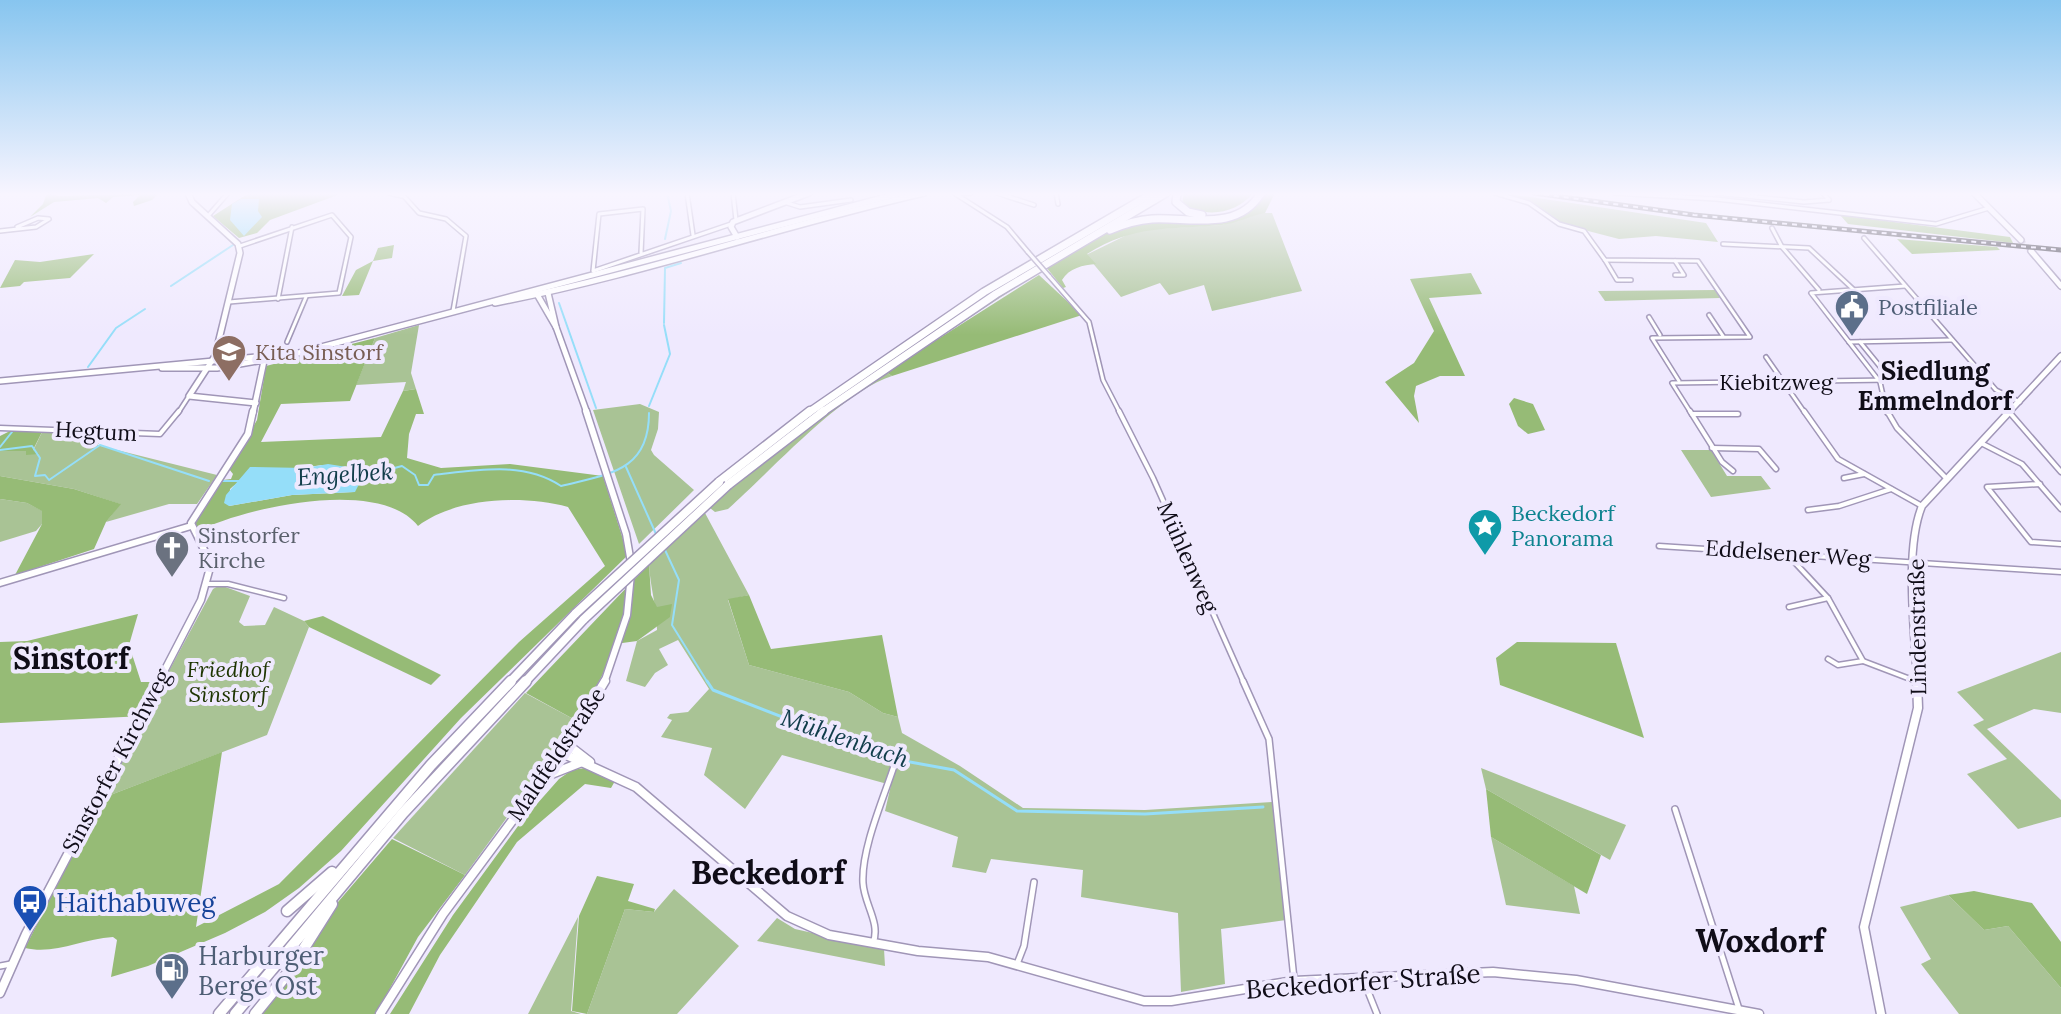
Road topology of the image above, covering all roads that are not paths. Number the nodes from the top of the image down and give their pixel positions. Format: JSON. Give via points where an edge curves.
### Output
{"nodes":[{"id":1,"x":234,"y":240,"type":"edge"},
{"id":2,"x":256,"y":240,"type":"edge"},
{"id":3,"x":289,"y":240,"type":"edge"},
{"id":4,"x":350,"y":240,"type":"edge"},
{"id":5,"x":465,"y":240,"type":"edge"},
{"id":6,"x":597,"y":240,"type":"edge"},
{"id":7,"x":642,"y":240,"type":"edge"},
{"id":8,"x":678,"y":240,"type":"edge"},
{"id":9,"x":729,"y":240,"type":"edge"},
{"id":10,"x":1018,"y":240,"type":"edge"},
{"id":11,"x":1071,"y":240,"type":"edge"},
{"id":12,"x":1083,"y":240,"type":"edge"},
{"id":13,"x":1087,"y":240,"type":"edge"},
{"id":14,"x":1591,"y":240,"type":"edge"},
{"id":15,"x":1778,"y":240,"type":"edge"},
{"id":16,"x":1866,"y":240,"type":"edge"},
{"id":17,"x":1723,"y":244,"type":"dead end"},
{"id":18,"x":240,"y":246,"type":"junction"},
{"id":19,"x":1073,"y":246,"type":"junction"},
{"id":20,"x":1782,"y":247,"type":"junction"},
{"id":21,"x":2031,"y":251,"type":"tunnel mouth"},
{"id":22,"x":641,"y":253,"type":"junction"},
{"id":23,"x":1605,"y":260,"type":"junction"},
{"id":24,"x":1674,"y":260,"type":"junction"},
{"id":25,"x":1675,"y":275,"type":"dead end"},
{"id":26,"x":1631,"y":280,"type":"dead end"},
{"id":27,"x":1905,"y":286,"type":"junction"},
{"id":28,"x":2061,"y":286,"type":"edge"},
{"id":29,"x":1853,"y":289,"type":"junction"},
{"id":30,"x":1820,"y":291,"type":"junction"},
{"id":31,"x":542,"y":293,"type":"junction"},
{"id":32,"x":306,"y":297,"type":"junction"},
{"id":33,"x":278,"y":299,"type":"junction"},
{"id":34,"x":229,"y":302,"type":"junction"},
{"id":35,"x":453,"y":311,"type":"junction"},
{"id":36,"x":1709,"y":315,"type":"dead end"},
{"id":37,"x":1649,"y":317,"type":"dead end"},
{"id":38,"x":1661,"y":336,"type":"junction"},
{"id":39,"x":1724,"y":337,"type":"junction"},
{"id":40,"x":1952,"y":340,"type":"junction"},
{"id":41,"x":287,"y":342,"type":"dead end"},
{"id":42,"x":1849,"y":342,"type":"junction"},
{"id":43,"x":1860,"y":342,"type":"junction"},
{"id":44,"x":306,"y":350,"type":"junction"},
{"id":45,"x":2061,"y":356,"type":"edge"},
{"id":46,"x":1766,"y":357,"type":"dead end"},
{"id":47,"x":264,"y":361,"type":"junction"},
{"id":48,"x":209,"y":366,"type":"junction"},
{"id":49,"x":0,"y":381,"type":"edge"},
{"id":50,"x":1679,"y":381,"type":"junction"},
{"id":51,"x":1783,"y":382,"type":"junction"},
{"id":52,"x":1880,"y":382,"type":"junction"},
{"id":53,"x":189,"y":396,"type":"junction"},
{"id":54,"x":2020,"y":402,"type":"junction"},
{"id":55,"x":256,"y":403,"type":"junction"},
{"id":56,"x":2010,"y":413,"type":"junction"},
{"id":57,"x":1691,"y":414,"type":"junction"},
{"id":58,"x":1738,"y":414,"type":"dead end"},
{"id":59,"x":0,"y":428,"type":"edge"},
{"id":60,"x":1981,"y":443,"type":"junction"},
{"id":61,"x":1712,"y":448,"type":"junction"},
{"id":62,"x":1776,"y":469,"type":"dead end"},
{"id":63,"x":1733,"y":471,"type":"dead end"},
{"id":64,"x":2061,"y":472,"type":"edge"},
{"id":65,"x":1864,"y":474,"type":"junction"},
{"id":66,"x":1844,"y":478,"type":"dead end"},
{"id":67,"x":1948,"y":480,"type":"junction"},
{"id":68,"x":724,"y":484,"type":"junction"},
{"id":69,"x":2040,"y":484,"type":"junction"},
{"id":70,"x":1891,"y":489,"type":"junction"},
{"id":71,"x":1922,"y":506,"type":"junction"},
{"id":72,"x":2061,"y":509,"type":"edge"},
{"id":73,"x":1808,"y":510,"type":"dead end"},
{"id":74,"x":191,"y":526,"type":"junction"},
{"id":75,"x":2061,"y":544,"type":"edge"},
{"id":76,"x":1659,"y":546,"type":"dead end"},
{"id":77,"x":1786,"y":553,"type":"junction"},
{"id":78,"x":1914,"y":564,"type":"junction"},
{"id":79,"x":2061,"y":572,"type":"edge"},
{"id":80,"x":0,"y":583,"type":"edge"},
{"id":81,"x":208,"y":584,"type":"junction"},
{"id":82,"x":284,"y":598,"type":"dead end"},
{"id":83,"x":1828,"y":598,"type":"junction"},
{"id":84,"x":1789,"y":607,"type":"dead end"},
{"id":85,"x":580,"y":616,"type":"junction"},
{"id":86,"x":1828,"y":659,"type":"dead end"},
{"id":87,"x":1863,"y":661,"type":"junction"},
{"id":88,"x":1919,"y":683,"type":"junction"},
{"id":89,"x":565,"y":749,"type":"junction"},
{"id":90,"x":897,"y":757,"type":"dead end"},
{"id":91,"x":582,"y":762,"type":"junction"},
{"id":92,"x":596,"y":767,"type":"junction"},
{"id":93,"x":546,"y":776,"type":"junction"},
{"id":94,"x":1675,"y":809,"type":"dead end"},
{"id":95,"x":359,"y":847,"type":"junction"},
{"id":96,"x":354,"y":870,"type":"junction"},
{"id":97,"x":1034,"y":882,"type":"dead end"},
{"id":98,"x":287,"y":911,"type":"dead end"},
{"id":99,"x":873,"y":943,"type":"junction"},
{"id":100,"x":11,"y":964,"type":"junction"},
{"id":101,"x":1017,"y":964,"type":"junction"},
{"id":102,"x":0,"y":966,"type":"edge"},
{"id":103,"x":1362,"y":977,"type":"junction"},
{"id":104,"x":1294,"y":981,"type":"junction"},
{"id":105,"x":0,"y":993,"type":"edge"},
{"id":106,"x":1739,"y":1009,"type":"junction"},
{"id":107,"x":219,"y":1014,"type":"edge"},
{"id":108,"x":235,"y":1014,"type":"edge"},
{"id":109,"x":255,"y":1014,"type":"edge"},
{"id":110,"x":380,"y":1014,"type":"edge"},
{"id":111,"x":1377,"y":1014,"type":"edge"},
{"id":112,"x":1759,"y":1014,"type":"edge"},
{"id":113,"x":1881,"y":1014,"type":"edge"}],
"edges":[{"from":1,"to":18,"type":"street"},
{"from":2,"to":18,"type":"street"},
{"from":3,"to":33,"type":"street"},
{"from":4,"to":32,"type":"street","via":[[341,290]]},
{"from":5,"to":35,"type":"street"},
{"from":6,"to":22,"type":"street","via":[[593,271]]},
{"from":7,"to":22,"type":"street"},
{"from":8,"to":22,"type":"street"},
{"from":9,"to":31,"type":"street"},
{"from":10,"to":104,"type":"street","name":"Mühlenweg","bridge":true,"via":[[1089,322],[1103,380],[1153,478],[1269,739]]},
{"from":11,"to":68,"type":"highway","via":[[916,335],[802,415]]},
{"from":12,"to":19,"type":"highway"},
{"from":13,"to":19,"type":"highway"},
{"from":14,"to":23,"type":"street"},
{"from":15,"to":20,"type":"street"},
{"from":16,"to":27,"type":"street"},
{"from":17,"to":20,"type":"street"},
{"from":18,"to":34,"type":"street","name":"Hegtum"},
{"from":19,"to":68,"type":"highway","via":[[885,365]]},
{"from":20,"to":29,"type":"street","via":[[1813,250]]},
{"from":20,"to":30,"type":"street"},
{"from":21,"to":28,"type":"street"},
{"from":23,"to":24,"type":"street"},
{"from":23,"to":26,"type":"street","via":[[1617,280]]},
{"from":24,"to":25,"type":"street","via":[[1684,275]]},
{"from":24,"to":39,"type":"street","via":[[1698,261],[1750,335]]},
{"from":27,"to":29,"type":"street"},
{"from":27,"to":40,"type":"street"},
{"from":29,"to":30,"type":"street"},
{"from":30,"to":42,"type":"street","via":[[1811,295]]},
{"from":31,"to":35,"type":"street"},
{"from":31,"to":89,"type":"street","name":"Maldfeldstraße","via":[[630,550],[628,616],[608,676]]},
{"from":32,"to":33,"type":"street"},
{"from":32,"to":41,"type":"street"},
{"from":33,"to":34,"type":"street"},
{"from":34,"to":48,"type":"street","name":"Hegtum"},
{"from":35,"to":44,"type":"street"},
{"from":36,"to":39,"type":"street"},
{"from":37,"to":38,"type":"street"},
{"from":38,"to":39,"type":"street"},
{"from":38,"to":50,"type":"street","via":[[1653,341]]},
{"from":40,"to":43,"type":"street"},
{"from":40,"to":54,"type":"street","via":[[1999,393]]},
{"from":42,"to":43,"type":"street"},
{"from":42,"to":52,"type":"street"},
{"from":43,"to":52,"type":"street","via":[[1891,380]]},
{"from":44,"to":47,"type":"street"},
{"from":44,"to":48,"type":"street"},
{"from":45,"to":54,"type":"street"},
{"from":46,"to":51,"type":"street"},
{"from":47,"to":48,"type":"street"},
{"from":47,"to":55,"type":"street"},
{"from":48,"to":49,"type":"street"},
{"from":48,"to":53,"type":"street","name":"Hegtum"},
{"from":50,"to":51,"type":"street","name":"Kiebitzweg"},
{"from":50,"to":57,"type":"street","name":"Kiebitzweg","via":[[1672,383]]},
{"from":51,"to":52,"type":"street","name":"Kiebitzweg"},
{"from":51,"to":65,"type":"street","via":[[1833,454]]},
{"from":52,"to":67,"type":"street","via":[[1890,418]]},
{"from":53,"to":55,"type":"street"},
{"from":53,"to":59,"type":"street","name":"Hegtum","via":[[160,434]]},
{"from":54,"to":56,"type":"street"},
{"from":55,"to":74,"type":"street","via":[[248,434]]},
{"from":56,"to":60,"type":"street"},
{"from":56,"to":64,"type":"street"},
{"from":57,"to":58,"type":"street"},
{"from":57,"to":61,"type":"street"},
{"from":60,"to":67,"type":"street"},
{"from":60,"to":69,"type":"street","via":[[2022,464]]},
{"from":61,"to":62,"type":"street","via":[[1759,449]]},
{"from":61,"to":63,"type":"street"},
{"from":65,"to":66,"type":"street"},
{"from":65,"to":70,"type":"street"},
{"from":67,"to":71,"type":"street"},
{"from":68,"to":85,"type":"highway","bridge":true},
{"from":69,"to":72,"type":"street"},
{"from":69,"to":75,"type":"street","via":[[1987,487],[2031,542]]},
{"from":70,"to":71,"type":"street"},
{"from":70,"to":73,"type":"street"},
{"from":71,"to":78,"type":"street","name":"Lindenstraße"},
{"from":74,"to":80,"type":"street"},
{"from":74,"to":81,"type":"street","via":[[210,559]]},
{"from":76,"to":77,"type":"street","name":"Eddelsener Weg"},
{"from":77,"to":78,"type":"street","name":"Eddelsener Weg"},
{"from":77,"to":83,"type":"street"},
{"from":78,"to":79,"type":"street","name":"Eddelsener Weg"},
{"from":78,"to":88,"type":"street","name":"Lindenstraße"},
{"from":81,"to":82,"type":"street","via":[[237,584]]},
{"from":81,"to":100,"type":"street","name":"Sinstorfer Kirchweg"},
{"from":83,"to":84,"type":"street"},
{"from":83,"to":87,"type":"street"},
{"from":85,"to":95,"type":"highway","via":[[475,717]]},
{"from":85,"to":96,"type":"highway"},
{"from":86,"to":87,"type":"street","via":[[1838,665]]},
{"from":87,"to":88,"type":"street"},
{"from":88,"to":113,"type":"street","name":"Lindenstraße","via":[[1913,733],[1864,927]]},
{"from":89,"to":91,"type":"street","name":"Beckedorfer Straße"},
{"from":89,"to":92,"type":"street","name":"Beckedorfer Straße"},
{"from":89,"to":93,"type":"street","name":"Maldfeldstraße"},
{"from":90,"to":99,"type":"street","via":[[863,866],[877,933]]},
{"from":91,"to":92,"type":"street","name":"Beckedorfer Straße"},
{"from":91,"to":93,"type":"street"},
{"from":92,"to":99,"type":"street","name":"Beckedorfer Straße","via":[[651,798],[797,923]]},
{"from":93,"to":110,"type":"street","name":"Maldfeldstraße","via":[[429,931]]},
{"from":94,"to":106,"type":"street"},
{"from":95,"to":98,"type":"highway"},
{"from":95,"to":107,"type":"highway"},
{"from":96,"to":108,"type":"highway"},
{"from":96,"to":109,"type":"highway","via":[[289,972]]},
{"from":97,"to":101,"type":"street"},
{"from":99,"to":101,"type":"street","name":"Beckedorfer Straße"},
{"from":100,"to":102,"type":"street"},
{"from":100,"to":105,"type":"street","name":"Sinstorfer Kirchweg"},
{"from":101,"to":104,"type":"street","name":"Beckedorfer Straße","via":[[1158,1002]]},
{"from":103,"to":104,"type":"street","name":"Beckedorfer Straße"},
{"from":103,"to":106,"type":"street","name":"Beckedorfer Straße","via":[[1531,975]]},
{"from":103,"to":111,"type":"street"},
{"from":106,"to":112,"type":"street","name":"Beckedorfer Straße"}]}
